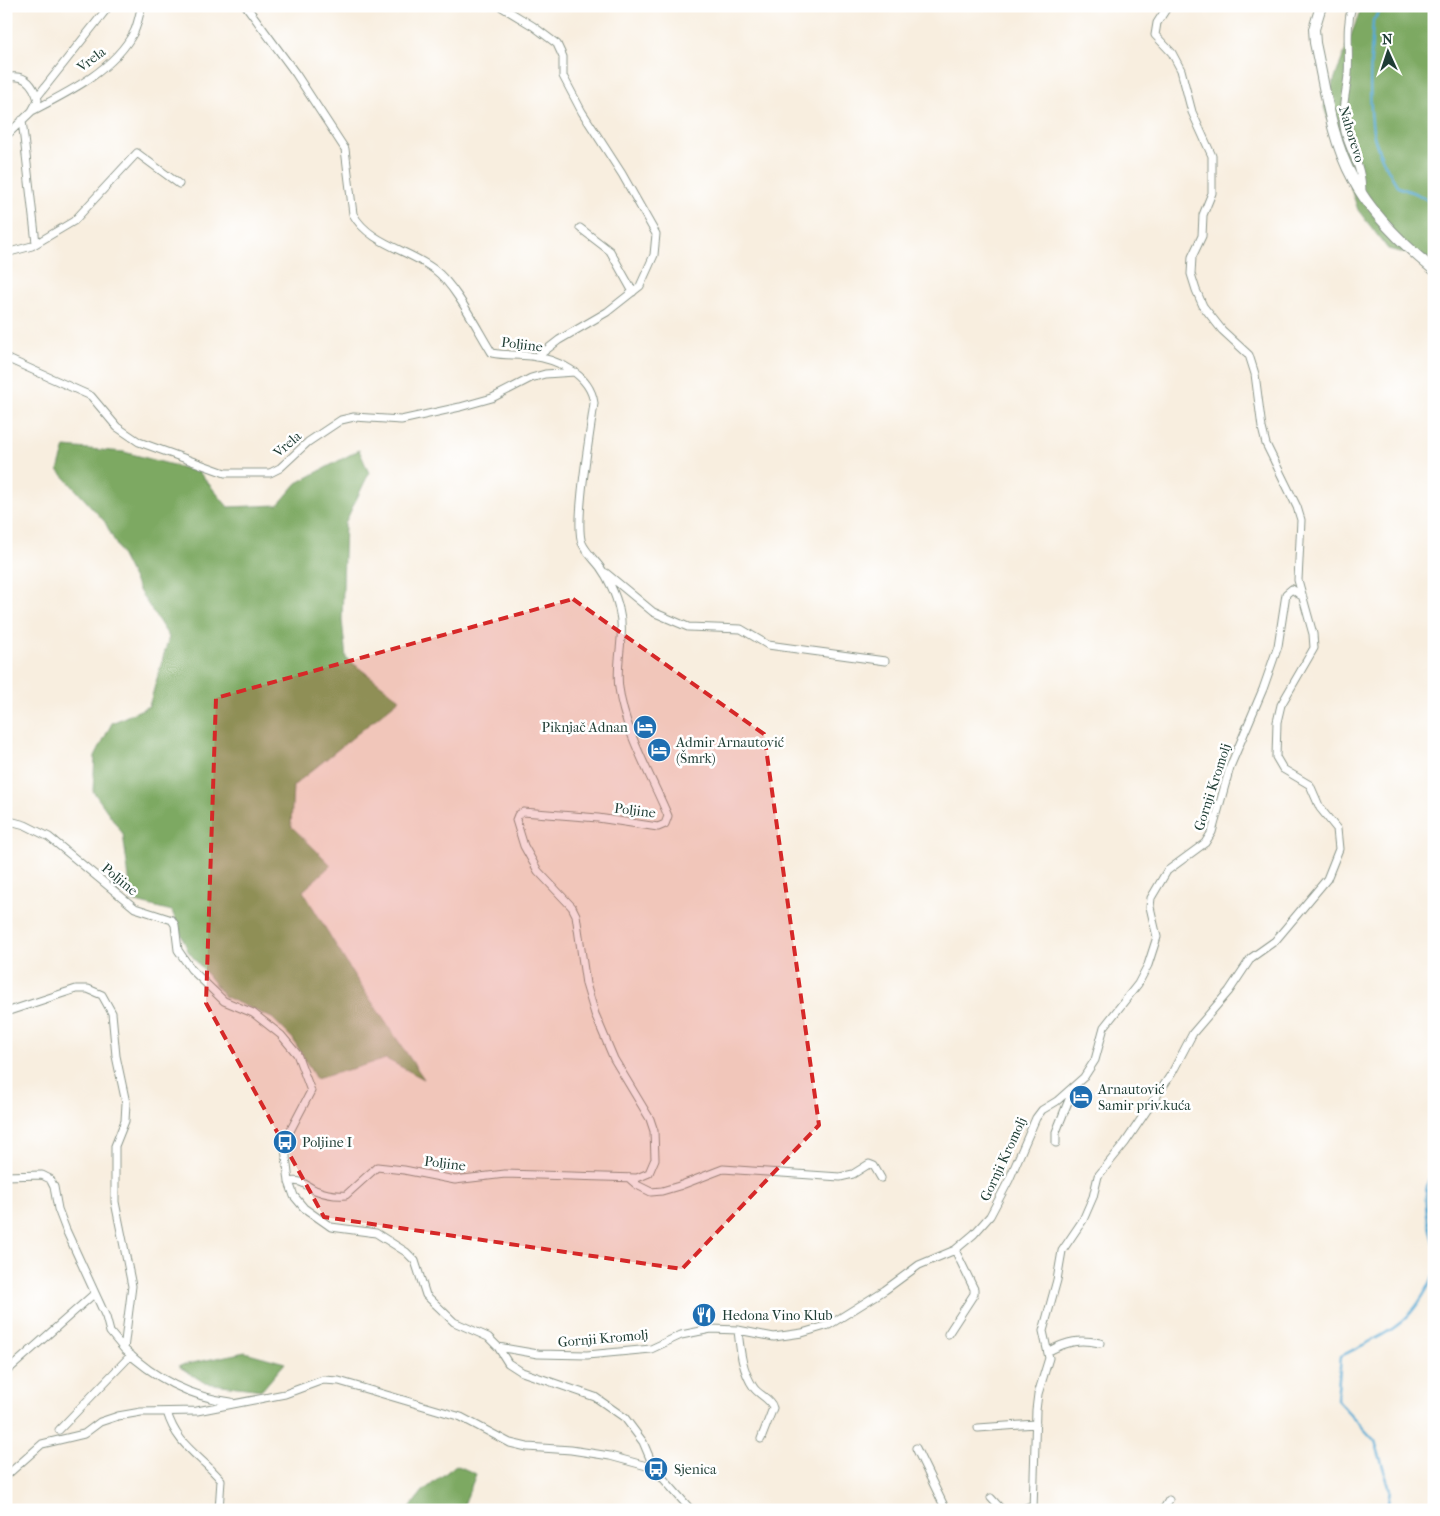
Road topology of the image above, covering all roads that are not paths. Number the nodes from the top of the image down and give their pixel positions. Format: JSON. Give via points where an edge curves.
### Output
{"nodes":[{"id":1,"x":109,"y":6,"type":"edge"},
{"id":2,"x":142,"y":6,"type":"edge"},
{"id":3,"x":246,"y":6,"type":"edge"},
{"id":4,"x":500,"y":6,"type":"edge"},
{"id":5,"x":1168,"y":6,"type":"edge"},
{"id":6,"x":1321,"y":6,"type":"edge"},
{"id":7,"x":1352,"y":6,"type":"edge"},
{"id":8,"x":6,"y":78,"type":"edge"},
{"id":9,"x":37,"y":97,"type":"junction"},
{"id":10,"x":32,"y":112,"type":"junction"},
{"id":11,"x":22,"y":120,"type":"junction"},
{"id":12,"x":6,"y":136,"type":"edge"},
{"id":13,"x":179,"y":184,"type":"dead end"},
{"id":14,"x":1362,"y":194,"type":"junction"},
{"id":15,"x":580,"y":228,"type":"dead end"},
{"id":16,"x":36,"y":243,"type":"junction"},
{"id":17,"x":6,"y":254,"type":"edge"},
{"id":18,"x":1434,"y":270,"type":"edge"},
{"id":19,"x":633,"y":292,"type":"junction"},
{"id":20,"x":537,"y":357,"type":"junction"},
{"id":21,"x":6,"y":358,"type":"edge"},
{"id":22,"x":575,"y":372,"type":"junction"},
{"id":23,"x":602,"y":569,"type":"junction"},
{"id":24,"x":1301,"y":595,"type":"junction"},
{"id":25,"x":885,"y":661,"type":"dead end"},
{"id":26,"x":6,"y":820,"type":"edge"},
{"id":27,"x":6,"y":1012,"type":"edge"},
{"id":28,"x":1075,"y":1085,"type":"junction"},
{"id":29,"x":1056,"y":1143,"type":"dead end"},
{"id":30,"x":6,"y":1176,"type":"edge"},
{"id":31,"x":629,"y":1178,"type":"junction"},
{"id":32,"x":881,"y":1178,"type":"dead end"},
{"id":33,"x":289,"y":1182,"type":"junction"},
{"id":34,"x":955,"y":1250,"type":"junction"},
{"id":35,"x":95,"y":1293,"type":"junction"},
{"id":36,"x":738,"y":1330,"type":"junction"},
{"id":37,"x":948,"y":1334,"type":"dead end"},
{"id":38,"x":1100,"y":1343,"type":"dead end"},
{"id":39,"x":498,"y":1347,"type":"junction"},
{"id":40,"x":124,"y":1349,"type":"junction"},
{"id":41,"x":1049,"y":1351,"type":"junction"},
{"id":42,"x":130,"y":1355,"type":"junction"},
{"id":43,"x":6,"y":1372,"type":"edge"},
{"id":44,"x":234,"y":1402,"type":"junction"},
{"id":45,"x":167,"y":1412,"type":"junction"},
{"id":46,"x":1036,"y":1424,"type":"junction"},
{"id":47,"x":978,"y":1428,"type":"dead end"},
{"id":48,"x":59,"y":1430,"type":"dead end"},
{"id":49,"x":761,"y":1439,"type":"dead end"},
{"id":50,"x":916,"y":1448,"type":"dead end"},
{"id":51,"x":654,"y":1468,"type":"junction"},
{"id":52,"x":6,"y":1476,"type":"edge"},
{"id":53,"x":992,"y":1498,"type":"dead end"},
{"id":54,"x":1168,"y":1500,"type":"dead end"},
{"id":55,"x":1033,"y":1507,"type":"edge"},
{"id":56,"x":219,"y":1510,"type":"edge"},
{"id":57,"x":691,"y":1510,"type":"edge"},
{"id":58,"x":946,"y":1510,"type":"edge"},
{"id":59,"x":1002,"y":1510,"type":"edge"},
{"id":60,"x":1021,"y":1510,"type":"edge"},
{"id":61,"x":1163,"y":1510,"type":"edge"}],
"edges":[{"from":1,"to":9,"type":"street","name":"Vrela"},
{"from":2,"to":10,"type":"street","name":"Vrela","via":[[135,31],[116,56],[77,86]]},
{"from":3,"to":20,"type":"street","name":"Poljine","via":[[345,149],[353,214],[357,222],[445,279],[492,353]]},
{"from":4,"to":19,"type":"street","via":[[557,44],[563,57],[563,76],[651,223],[657,242],[654,255],[640,286]]},
{"from":5,"to":24,"type":"street","via":[[1157,23],[1155,34],[1172,53],[1181,70],[1192,112],[1212,156],[1212,193],[1203,215],[1202,236],[1192,257],[1191,274],[1203,306],[1222,330],[1249,355],[1266,444],[1301,520],[1297,566]]},
{"from":6,"to":14,"type":"street","name":"Nahorevo","via":[[1314,29],[1315,43],[1343,158]]},
{"from":7,"to":14,"type":"street","via":[[1347,30],[1348,75],[1342,105],[1343,120],[1362,175]]},
{"from":8,"to":9,"type":"street","via":[[22,76],[28,80]]},
{"from":9,"to":10,"type":"street","name":"Vrela"},
{"from":10,"to":11,"type":"street","name":"Vrela"},
{"from":11,"to":12,"type":"street","name":"Vrela"},
{"from":11,"to":16,"type":"street"},
{"from":13,"to":16,"type":"street","via":[[137,153],[74,221]]},
{"from":14,"to":18,"type":"street","name":"Nahorevo","via":[[1412,252]]},
{"from":15,"to":19,"type":"street","via":[[610,252]]},
{"from":16,"to":17,"type":"street"},
{"from":19,"to":20,"type":"street"},
{"from":20,"to":22,"type":"street","name":"Poljine","via":[[568,366]]},
{"from":21,"to":22,"type":"street","name":"Vrela","via":[[91,396],[117,427],[139,442],[225,473],[270,472],[280,468],[308,442],[354,417],[401,420],[492,398],[545,374]]},
{"from":22,"to":23,"type":"street","name":"Poljine","via":[[593,393],[594,403],[584,471],[581,536],[588,552]]},
{"from":23,"to":25,"type":"street","via":[[654,612],[688,627],[741,629],[768,645]]},
{"from":23,"to":31,"type":"street","name":"Poljine","via":[[620,610],[618,678],[624,709],[668,816],[665,824],[658,827],[523,812],[516,820],[524,846],[538,871],[576,915],[586,984],[595,1014],[614,1059],[654,1131],[655,1159],[649,1173]]},
{"from":24,"to":28,"type":"street","name":"Gornji Kromolj","via":[[1292,589],[1286,594],[1278,646],[1230,767],[1212,832],[1205,843],[1161,877],[1151,898],[1157,937],[1148,965],[1138,984],[1104,1028],[1094,1060]]},
{"from":24,"to":41,"type":"street","via":[[1314,648],[1281,705],[1276,757],[1283,769],[1310,785],[1320,808],[1336,829],[1339,849],[1327,879],[1275,941],[1250,958],[1229,991],[1193,1033],[1172,1073],[1125,1143],[1098,1176],[1084,1220],[1059,1258],[1057,1280],[1043,1331],[1043,1340]]},
{"from":26,"to":33,"type":"street","name":"Poljine","via":[[49,837],[135,908],[172,920],[178,950],[190,969],[224,1001],[253,1012],[281,1035],[297,1054],[312,1091],[288,1135],[285,1158]]},
{"from":27,"to":40,"type":"street","via":[[76,989],[88,989],[102,995],[112,1013],[116,1056],[126,1103],[125,1121],[115,1146],[116,1202],[132,1286]]},
{"from":28,"to":29,"type":"street","via":[[1056,1132]]},
{"from":28,"to":34,"type":"street","name":"Gornji Kromolj","via":[[1036,1118],[990,1216]]},
{"from":30,"to":35,"type":"street","via":[[42,1175],[50,1179],[66,1230]]},
{"from":31,"to":32,"type":"street","via":[[652,1192],[662,1192],[723,1169],[840,1177],[853,1174],[869,1164]]},
{"from":31,"to":33,"type":"street","name":"Poljine","via":[[505,1174],[455,1180],[377,1168],[346,1195],[334,1196],[303,1182]]},
{"from":33,"to":39,"type":"street","name":"Poljine","via":[[294,1196],[304,1208],[331,1227],[376,1233],[406,1252],[415,1261],[426,1296],[454,1322],[488,1337]]},
{"from":34,"to":36,"type":"street","name":"Gornji Kromolj","via":[[919,1265],[829,1325],[774,1337]]},
{"from":34,"to":37,"type":"street","via":[[974,1294]]},
{"from":35,"to":40,"type":"street","via":[[110,1332]]},
{"from":35,"to":43,"type":"street"},
{"from":36,"to":39,"type":"street","name":"Gornji Kromolj","via":[[711,1329],[681,1335],[651,1349],[587,1355],[538,1354]]},
{"from":36,"to":49,"type":"street","via":[[742,1360],[754,1389],[772,1403]]},
{"from":38,"to":41,"type":"street","via":[[1077,1340]]},
{"from":39,"to":51,"type":"street","name":"Poljine","via":[[508,1363],[522,1372],[595,1397],[625,1418],[643,1442]]},
{"from":40,"to":42,"type":"street"},
{"from":41,"to":46,"type":"street","via":[[1038,1394]]},
{"from":42,"to":44,"type":"street","via":[[169,1383],[216,1400]]},
{"from":42,"to":48,"type":"street"},
{"from":44,"to":45,"type":"street","via":[[197,1411]]},
{"from":44,"to":51,"type":"street","via":[[285,1394],[323,1380],[339,1381],[461,1417],[510,1443],[610,1456]]},
{"from":45,"to":52,"type":"street","via":[[118,1416],[100,1422],[84,1434],[42,1444]]},
{"from":45,"to":56,"type":"street","via":[[172,1428],[221,1480]]},
{"from":46,"to":47,"type":"street"},
{"from":46,"to":55,"type":"street"},
{"from":50,"to":58,"type":"street"},
{"from":51,"to":57,"type":"street"},
{"from":53,"to":59,"type":"street"},
{"from":54,"to":61,"type":"street"},
{"from":55,"to":60,"type":"street"}]}
